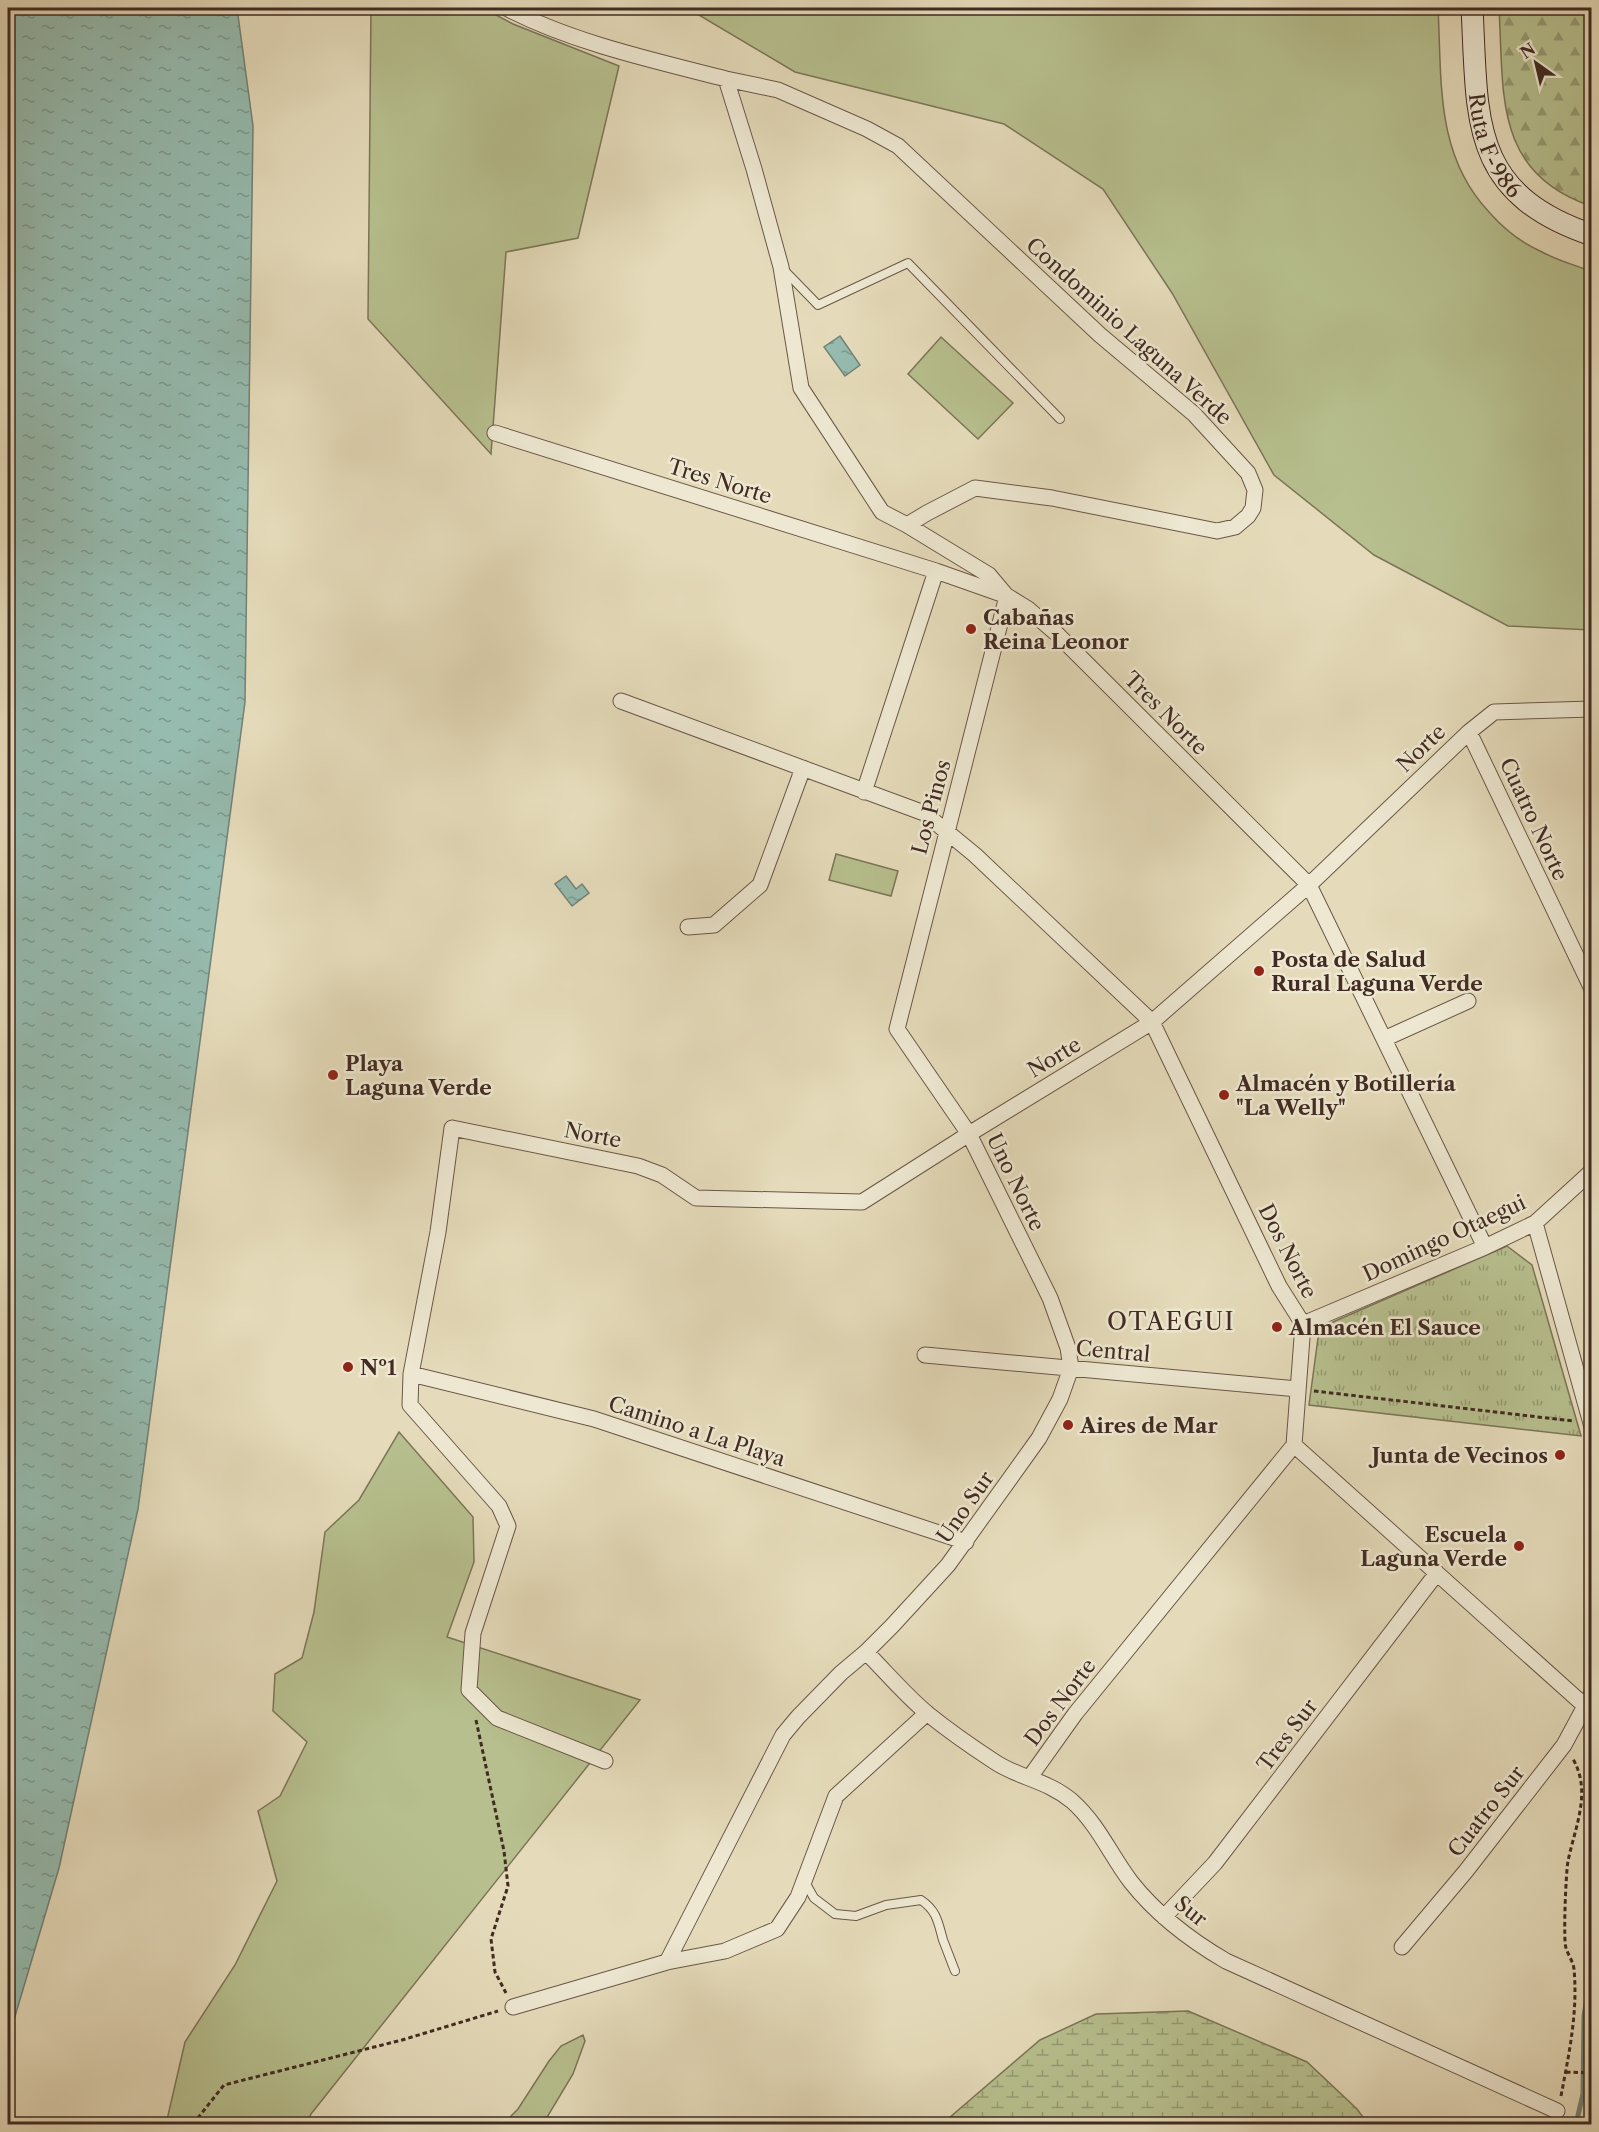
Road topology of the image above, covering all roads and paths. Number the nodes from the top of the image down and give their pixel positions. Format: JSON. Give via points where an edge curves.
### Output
{"nodes":[{"id":1,"x":506,"y":8,"type":"edge"},
{"id":2,"x":1472,"y":8,"type":"edge"},
{"id":3,"x":726,"y":79,"type":"junction"},
{"id":4,"x":1592,"y":234,"type":"edge"},
{"id":5,"x":781,"y":267,"type":"junction"},
{"id":6,"x":1060,"y":419,"type":"dead end"},
{"id":7,"x":495,"y":433,"type":"dead end"},
{"id":8,"x":907,"y":525,"type":"junction"},
{"id":9,"x":936,"y":571,"type":"junction"},
{"id":10,"x":1007,"y":596,"type":"junction"},
{"id":11,"x":621,"y":700,"type":"dead end"},
{"id":12,"x":1592,"y":709,"type":"edge"},
{"id":13,"x":1469,"y":732,"type":"junction"},
{"id":14,"x":803,"y":768,"type":"junction"},
{"id":15,"x":864,"y":792,"type":"junction"},
{"id":16,"x":946,"y":833,"type":"junction"},
{"id":17,"x":1309,"y":885,"type":"junction"},
{"id":18,"x":688,"y":927,"type":"dead end"},
{"id":19,"x":1592,"y":989,"type":"edge"},
{"id":20,"x":1468,"y":1001,"type":"dead end"},
{"id":21,"x":1152,"y":1022,"type":"junction"},
{"id":22,"x":897,"y":1029,"type":"joint"},
{"id":23,"x":1384,"y":1039,"type":"junction"},
{"id":24,"x":969,"y":1134,"type":"junction"},
{"id":25,"x":1592,"y":1171,"type":"edge"},
{"id":26,"x":1535,"y":1222,"type":"junction"},
{"id":27,"x":1485,"y":1247,"type":"junction"},
{"id":28,"x":1303,"y":1324,"type":"junction"},
{"id":29,"x":925,"y":1355,"type":"dead end"},
{"id":30,"x":1071,"y":1368,"type":"junction"},
{"id":31,"x":411,"y":1374,"type":"junction"},
{"id":32,"x":1298,"y":1389,"type":"junction"},
{"id":33,"x":1591,"y":1424,"type":"edge"},
{"id":34,"x":1294,"y":1445,"type":"junction"},
{"id":35,"x":966,"y":1542,"type":"junction"},
{"id":36,"x":1437,"y":1573,"type":"junction"},
{"id":37,"x":866,"y":1652,"type":"junction"},
{"id":38,"x":469,"y":1690,"type":"junction"},
{"id":39,"x":1588,"y":1699,"type":"edge"},
{"id":40,"x":927,"y":1713,"type":"junction"},
{"id":41,"x":1564,"y":1744,"type":"junction"},
{"id":42,"x":605,"y":1761,"type":"dead end"},
{"id":43,"x":1030,"y":1777,"type":"junction"},
{"id":44,"x":804,"y":1881,"type":"junction"},
{"id":45,"x":1164,"y":1917,"type":"junction"},
{"id":46,"x":1402,"y":1947,"type":"dead end"},
{"id":47,"x":666,"y":1962,"type":"junction"},
{"id":48,"x":955,"y":1971,"type":"dead end"},
{"id":49,"x":513,"y":2007,"type":"junction"},
{"id":50,"x":1566,"y":2072,"type":"junction"},
{"id":51,"x":1592,"y":2073,"type":"edge"},
{"id":52,"x":1557,"y":2111,"type":"joint"},
{"id":53,"x":193,"y":2124,"type":"edge"}],
"edges":[{"from":1,"to":3,"type":"street","name":"Condominio Laguna Verde","via":[[621,52]]},
{"from":2,"to":4,"type":"main road","name":"Ruta F-986","via":[[1481,130],[1497,166],[1538,210]]},
{"from":3,"to":5,"type":"street"},
{"from":3,"to":8,"type":"street","name":"Condominio Laguna Verde","via":[[778,90],[898,146],[1100,335],[1194,414],[1248,473],[1255,490],[1248,516],[1235,527],[1217,531],[1052,498],[975,488]]},
{"from":5,"to":6,"type":"lane","via":[[818,305],[908,263]]},
{"from":5,"to":8,"type":"street","via":[[801,388],[882,512]]},
{"from":7,"to":9,"type":"street","name":"Tres Norte"},
{"from":8,"to":10,"type":"street","via":[[989,575]]},
{"from":9,"to":10,"type":"street","name":"Tres Norte"},
{"from":9,"to":15,"type":"street"},
{"from":10,"to":16,"type":"street","name":"Los Pinos"},
{"from":10,"to":17,"type":"street","name":"Tres Norte","via":[[1056,633]]},
{"from":11,"to":14,"type":"street","name":"Dos Norte"},
{"from":12,"to":13,"type":"street","name":"Norte","via":[[1494,712]]},
{"from":13,"to":17,"type":"street","name":"Norte"},
{"from":13,"to":19,"type":"street","name":"Cuatro Norte"},
{"from":14,"to":15,"type":"street","name":"Dos Norte"},
{"from":14,"to":18,"type":"street","via":[[760,885],[714,925]]},
{"from":15,"to":16,"type":"street","name":"Dos Norte","via":[[924,813]]},
{"from":16,"to":21,"type":"street","name":"Dos Norte","via":[[975,855]]},
{"from":16,"to":22,"type":"street","name":"Los Pinos"},
{"from":17,"to":21,"type":"street","name":"Norte"},
{"from":17,"to":23,"type":"street","name":"Tres Norte"},
{"from":20,"to":23,"type":"street"},
{"from":21,"to":24,"type":"street","name":"Norte"},
{"from":21,"to":28,"type":"street","name":"Dos Norte","via":[[1280,1286]]},
{"from":22,"to":24,"type":"street","name":"Uno Norte"},
{"from":23,"to":27,"type":"street","name":"Tres Norte"},
{"from":24,"to":30,"type":"street","name":"Uno Norte","via":[[1050,1298]]},
{"from":24,"to":31,"type":"street","name":"Norte","via":[[862,1202],[696,1198],[662,1175],[638,1166],[452,1128],[438,1232]]},
{"from":25,"to":26,"type":"street","name":"Domingo Otaegui"},
{"from":26,"to":27,"type":"street","name":"Domingo Otaegui"},
{"from":26,"to":33,"type":"street"},
{"from":27,"to":28,"type":"street","name":"Domingo Otaegui"},
{"from":28,"to":32,"type":"street","name":"Dos Norte"},
{"from":29,"to":30,"type":"street","name":"Central"},
{"from":30,"to":32,"type":"street","name":"Central"},
{"from":30,"to":35,"type":"street","name":"Uno Sur","via":[[1039,1438]]},
{"from":31,"to":35,"type":"street","name":"Camino a La Playa","via":[[594,1419]]},
{"from":31,"to":38,"type":"street","via":[[410,1405],[499,1506],[508,1526],[473,1633]]},
{"from":32,"to":33,"type":"path"},
{"from":32,"to":34,"type":"street","name":"Dos Norte"},
{"from":34,"to":36,"type":"street"},
{"from":34,"to":43,"type":"street","name":"Dos Norte","via":[[1075,1714]]},
{"from":35,"to":37,"type":"street","name":"Uno Sur"},
{"from":36,"to":39,"type":"street"},
{"from":36,"to":45,"type":"street","name":"Tres Sur","via":[[1215,1863]]},
{"from":37,"to":40,"type":"street","name":"Sur"},
{"from":37,"to":47,"type":"street","name":"Uno Sur","via":[[783,1735]]},
{"from":38,"to":42,"type":"street","via":[[496,1718]]},
{"from":38,"to":49,"type":"path","via":[[508,1886],[491,1939],[495,1972]]},
{"from":39,"to":41,"type":"street","name":"Cuatro Sur"},
{"from":40,"to":43,"type":"street","name":"Sur","via":[[997,1763]]},
{"from":40,"to":44,"type":"street","via":[[836,1796]]},
{"from":41,"to":46,"type":"street","name":"Cuatro Sur"},
{"from":41,"to":50,"type":"path","via":[[1578,1768],[1583,1789],[1568,1862],[1565,1947],[1574,1966],[1575,2015]]},
{"from":43,"to":45,"type":"street","name":"Sur","via":[[1058,1791],[1084,1813],[1131,1882]]},
{"from":44,"to":47,"type":"street","via":[[777,1929],[725,1951]]},
{"from":44,"to":48,"type":"lane","via":[[814,1898],[835,1914],[856,1916],[886,1905],[921,1900],[939,1919]]},
{"from":45,"to":52,"type":"street","name":"Sur","via":[[1226,1961]]},
{"from":47,"to":49,"type":"street"},
{"from":49,"to":53,"type":"path","via":[[224,2085]]},
{"from":50,"to":51,"type":"path"},
{"from":50,"to":52,"type":"path"}]}
